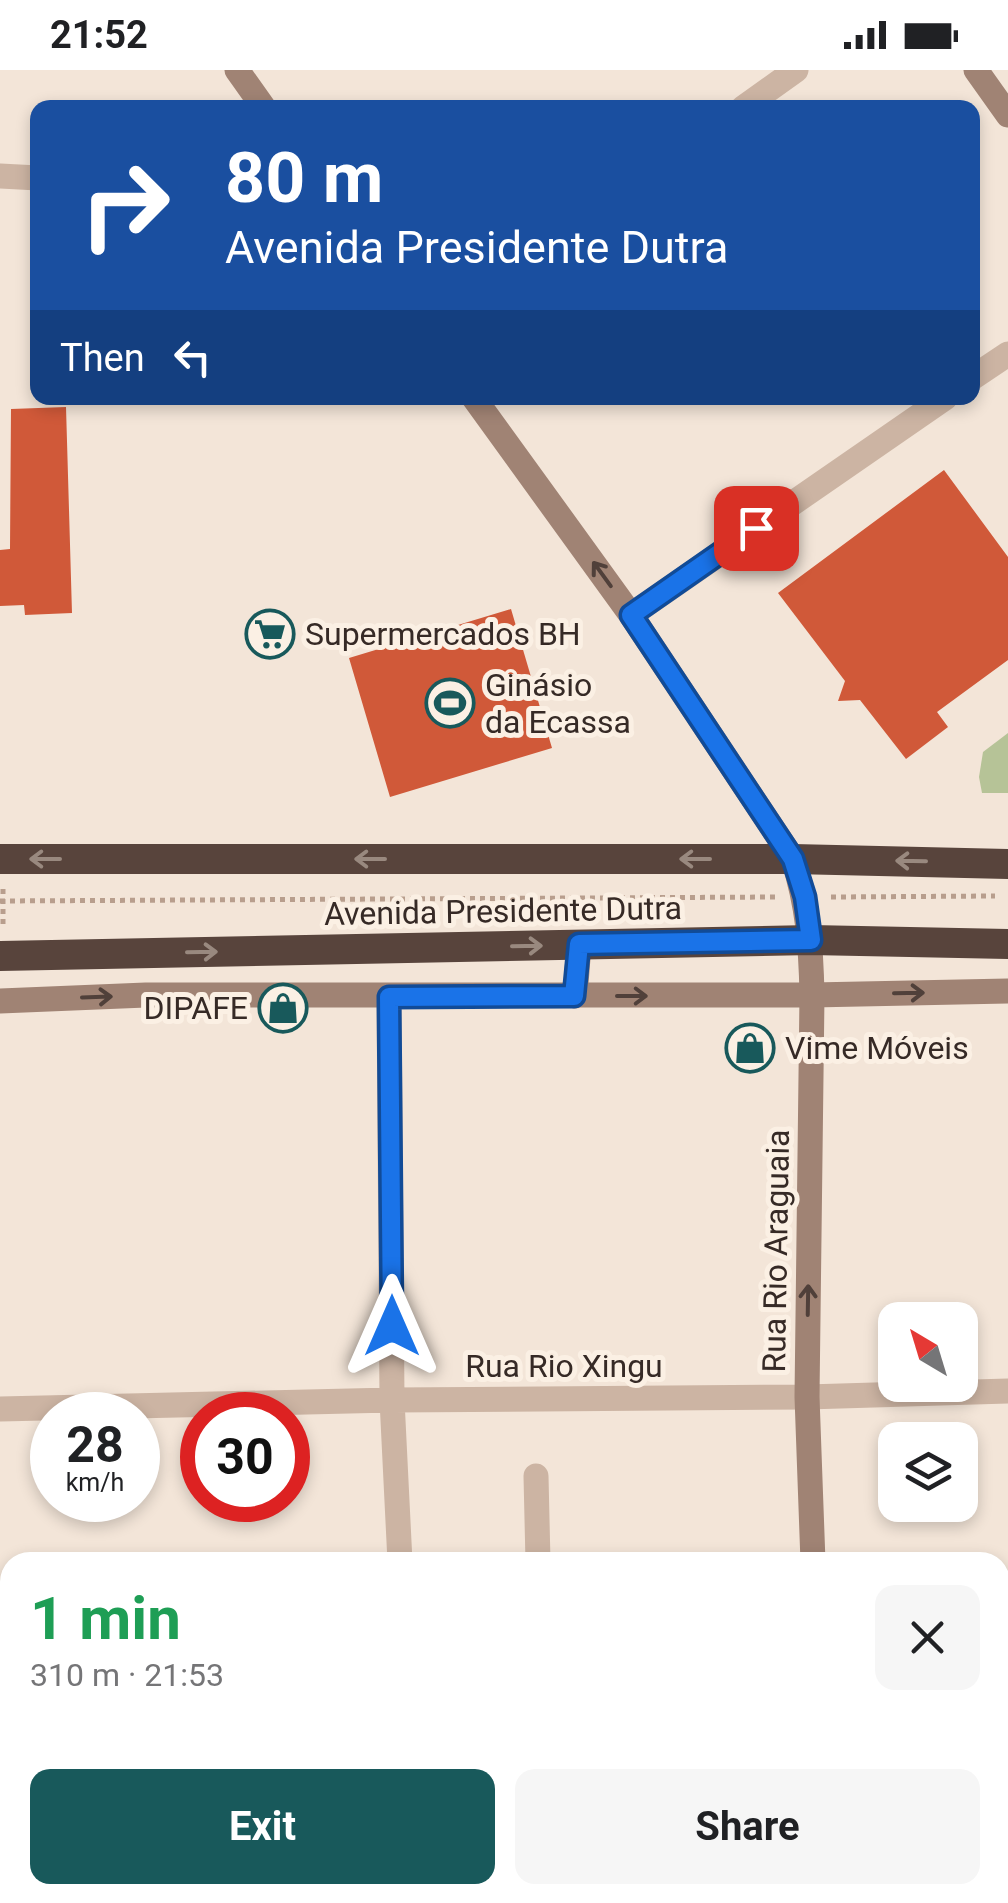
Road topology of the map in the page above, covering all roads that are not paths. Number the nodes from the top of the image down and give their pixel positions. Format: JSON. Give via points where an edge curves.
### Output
{"nodes":[{"id":1,"x":237,"y":70,"type":"edge"},
{"id":2,"x":796,"y":70,"type":"edge"},
{"id":3,"x":976,"y":70,"type":"edge"},
{"id":4,"x":258,"y":100,"type":"edge"},
{"id":5,"x":755,"y":100,"type":"edge"},
{"id":6,"x":1008,"y":115,"type":"edge"},
{"id":7,"x":0,"y":176,"type":"edge"},
{"id":8,"x":30,"y":178,"type":"edge"},
{"id":9,"x":1008,"y":354,"type":"edge"},
{"id":10,"x":980,"y":373,"type":"edge"},
{"id":11,"x":479,"y":405,"type":"edge"},
{"id":12,"x":934,"y":405,"type":"edge"},
{"id":13,"x":631,"y":615,"type":"junction"},
{"id":14,"x":2,"y":859,"type":"edge"},
{"id":15,"x":793,"y":859,"type":"junction"},
{"id":16,"x":1008,"y":864,"type":"edge"},
{"id":17,"x":811,"y":940,"type":"junction"},
{"id":18,"x":579,"y":944,"type":"junction"},
{"id":19,"x":1008,"y":944,"type":"edge"},
{"id":20,"x":146,"y":953,"type":"junction"},
{"id":21,"x":2,"y":956,"type":"edge"},
{"id":22,"x":1008,"y":990,"type":"edge"},
{"id":23,"x":146,"y":995,"type":"junction"},
{"id":24,"x":812,"y":995,"type":"junction"},
{"id":25,"x":574,"y":996,"type":"junction"},
{"id":26,"x":389,"y":997,"type":"junction"},
{"id":27,"x":0,"y":1001,"type":"edge"},
{"id":28,"x":1008,"y":1391,"type":"edge"},
{"id":29,"x":807,"y":1397,"type":"junction"},
{"id":30,"x":392,"y":1400,"type":"junction"},
{"id":31,"x":0,"y":1410,"type":"edge"},
{"id":32,"x":536,"y":1476,"type":"dead end"},
{"id":33,"x":400,"y":1552,"type":"edge"},
{"id":34,"x":538,"y":1552,"type":"edge"},
{"id":35,"x":813,"y":1552,"type":"edge"}],
"edges":[{"from":1,"to":4,"type":"street"},
{"from":2,"to":5,"type":"street"},
{"from":3,"to":6,"type":"street"},
{"from":7,"to":8,"type":"street"},
{"from":9,"to":10,"type":"street"},
{"from":13,"to":11,"type":"street","name":"Rua Rio Araguaia","one_way":true},
{"from":12,"to":13,"type":"street"},
{"from":13,"to":15,"type":"street","name":"Rua Rio Araguaia"},
{"from":15,"to":14,"type":"highway","name":"Avenida Presidente Dutra","one_way":true},
{"from":16,"to":15,"type":"highway","name":"Avenida Presidente Dutra","one_way":true},
{"from":15,"to":17,"type":"street","name":"Rua Rio Araguaia"},
{"from":17,"to":18,"type":"highway","name":"Avenida Presidente Dutra"},
{"from":17,"to":19,"type":"highway","name":"Avenida Presidente Dutra"},
{"from":17,"to":24,"type":"street","name":"Rua Rio Araguaia"},
{"from":20,"to":18,"type":"highway","name":"Avenida Presidente Dutra","one_way":true},
{"from":18,"to":25,"type":"street"},
{"from":20,"to":21,"type":"highway","name":"Avenida Presidente Dutra"},
{"from":20,"to":23,"type":"street"},
{"from":24,"to":22,"type":"street","one_way":true},
{"from":23,"to":26,"type":"street"},
{"from":27,"to":23,"type":"street","one_way":true},
{"from":25,"to":24,"type":"street","one_way":true},
{"from":29,"to":24,"type":"street","name":"Rua Rio Araguaia","one_way":true},
{"from":25,"to":26,"type":"street"},
{"from":26,"to":30,"type":"street"},
{"from":28,"to":29,"type":"street","name":"Rua Rio Xingu"},
{"from":29,"to":30,"type":"street","name":"Rua Rio Xingu"},
{"from":29,"to":35,"type":"street","name":"Rua Rio Araguaia"},
{"from":30,"to":31,"type":"street","name":"Rua Rio Xingu"},
{"from":30,"to":33,"type":"street"},
{"from":32,"to":34,"type":"street"}]}
